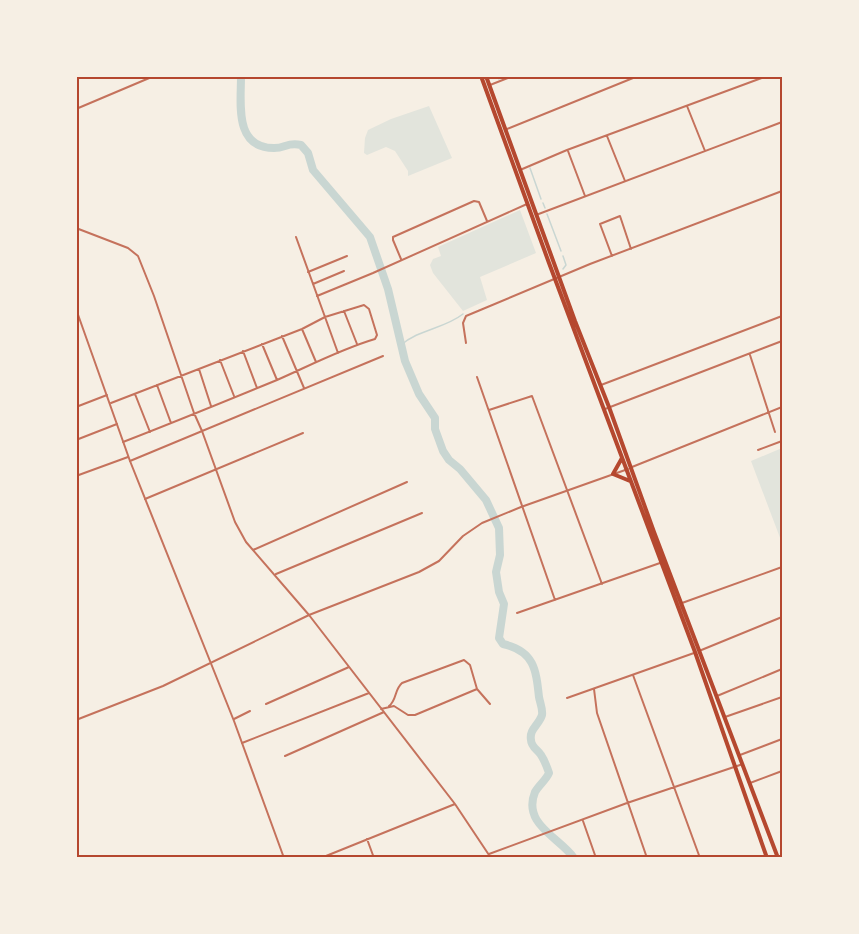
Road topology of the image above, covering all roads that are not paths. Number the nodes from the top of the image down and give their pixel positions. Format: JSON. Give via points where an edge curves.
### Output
{"nodes":[{"id":1,"x":84,"y":76,"type":"edge"},
{"id":2,"x":154,"y":76,"type":"edge"},
{"id":3,"x":481,"y":76,"type":"edge"},
{"id":4,"x":486,"y":76,"type":"edge"},
{"id":5,"x":513,"y":76,"type":"edge"},
{"id":6,"x":638,"y":76,"type":"edge"},
{"id":7,"x":767,"y":76,"type":"edge"},
{"id":8,"x":76,"y":79,"type":"edge"},
{"id":9,"x":489,"y":85,"type":"junction"},
{"id":10,"x":687,"y":106,"type":"junction"},
{"id":11,"x":76,"y":109,"type":"edge"},
{"id":12,"x":783,"y":122,"type":"edge"},
{"id":13,"x":505,"y":130,"type":"junction"},
{"id":14,"x":607,"y":135,"type":"junction"},
{"id":15,"x":567,"y":150,"type":"junction"},
{"id":16,"x":705,"y":151,"type":"junction"},
{"id":17,"x":520,"y":170,"type":"junction"},
{"id":18,"x":625,"y":181,"type":"junction"},
{"id":19,"x":783,"y":191,"type":"edge"},
{"id":20,"x":585,"y":196,"type":"junction"},
{"id":21,"x":527,"y":204,"type":"junction"},
{"id":22,"x":536,"y":215,"type":"junction"},
{"id":23,"x":487,"y":221,"type":"junction"},
{"id":24,"x":76,"y":228,"type":"edge"},
{"id":25,"x":296,"y":237,"type":"dead end"},
{"id":26,"x":631,"y":249,"type":"junction"},
{"id":27,"x":347,"y":256,"type":"dead end"},
{"id":28,"x":612,"y":256,"type":"junction"},
{"id":29,"x":402,"y":260,"type":"junction"},
{"id":30,"x":344,"y":271,"type":"dead end"},
{"id":31,"x":308,"y":272,"type":"junction"},
{"id":32,"x":557,"y":278,"type":"junction"},
{"id":33,"x":312,"y":284,"type":"junction"},
{"id":34,"x":317,"y":296,"type":"junction"},
{"id":35,"x":76,"y":309,"type":"edge"},
{"id":36,"x":344,"y":311,"type":"junction"},
{"id":37,"x":783,"y":316,"type":"edge"},
{"id":38,"x":325,"y":317,"type":"junction"},
{"id":39,"x":302,"y":328,"type":"junction"},
{"id":40,"x":282,"y":336,"type":"junction"},
{"id":41,"x":783,"y":341,"type":"edge"},
{"id":42,"x":262,"y":343,"type":"junction"},
{"id":43,"x":466,"y":343,"type":"dead end"},
{"id":44,"x":357,"y":344,"type":"junction"},
{"id":45,"x":243,"y":351,"type":"junction"},
{"id":46,"x":338,"y":353,"type":"junction"},
{"id":47,"x":750,"y":353,"type":"junction"},
{"id":48,"x":383,"y":356,"type":"dead end"},
{"id":49,"x":220,"y":360,"type":"junction"},
{"id":50,"x":316,"y":362,"type":"junction"},
{"id":51,"x":199,"y":369,"type":"junction"},
{"id":52,"x":297,"y":371,"type":"junction"},
{"id":53,"x":181,"y":374,"type":"junction"},
{"id":54,"x":477,"y":377,"type":"dead end"},
{"id":55,"x":277,"y":380,"type":"junction"},
{"id":56,"x":157,"y":385,"type":"junction"},
{"id":57,"x":601,"y":385,"type":"junction"},
{"id":58,"x":257,"y":388,"type":"junction"},
{"id":59,"x":304,"y":388,"type":"junction"},
{"id":60,"x":135,"y":394,"type":"junction"},
{"id":61,"x":107,"y":395,"type":"junction"},
{"id":62,"x":235,"y":397,"type":"junction"},
{"id":63,"x":111,"y":403,"type":"junction"},
{"id":64,"x":211,"y":406,"type":"junction"},
{"id":65,"x":76,"y":407,"type":"edge"},
{"id":66,"x":783,"y":407,"type":"edge"},
{"id":67,"x":607,"y":408,"type":"junction"},
{"id":68,"x":489,"y":410,"type":"junction"},
{"id":69,"x":769,"y":412,"type":"junction"},
{"id":70,"x":194,"y":413,"type":"junction"},
{"id":71,"x":171,"y":423,"type":"junction"},
{"id":72,"x":117,"y":424,"type":"junction"},
{"id":73,"x":202,"y":431,"type":"junction"},
{"id":74,"x":150,"y":432,"type":"junction"},
{"id":75,"x":775,"y":432,"type":"dead end"},
{"id":76,"x":303,"y":433,"type":"dead end"},
{"id":77,"x":76,"y":440,"type":"edge"},
{"id":78,"x":783,"y":441,"type":"edge"},
{"id":79,"x":123,"y":442,"type":"junction"},
{"id":80,"x":758,"y":450,"type":"dead end"},
{"id":81,"x":128,"y":457,"type":"junction"},
{"id":82,"x":622,"y":458,"type":"junction"},
{"id":83,"x":130,"y":461,"type":"junction"},
{"id":84,"x":629,"y":469,"type":"junction"},
{"id":85,"x":216,"y":470,"type":"junction"},
{"id":86,"x":613,"y":474,"type":"junction"},
{"id":87,"x":76,"y":476,"type":"edge"},
{"id":88,"x":631,"y":481,"type":"junction"},
{"id":89,"x":406,"y":482,"type":"dead end"},
{"id":90,"x":567,"y":490,"type":"junction"},
{"id":91,"x":145,"y":499,"type":"junction"},
{"id":92,"x":521,"y":507,"type":"junction"},
{"id":93,"x":422,"y":513,"type":"dead end"},
{"id":94,"x":253,"y":550,"type":"junction"},
{"id":95,"x":663,"y":562,"type":"junction"},
{"id":96,"x":783,"y":567,"type":"edge"},
{"id":97,"x":275,"y":575,"type":"junction"},
{"id":98,"x":602,"y":584,"type":"junction"},
{"id":99,"x":555,"y":600,"type":"junction"},
{"id":100,"x":682,"y":603,"type":"junction"},
{"id":101,"x":518,"y":613,"type":"dead end"},
{"id":102,"x":309,"y":615,"type":"junction"},
{"id":103,"x":783,"y":617,"type":"edge"},
{"id":104,"x":697,"y":651,"type":"junction"},
{"id":105,"x":209,"y":663,"type":"junction"},
{"id":106,"x":349,"y":667,"type":"junction"},
{"id":107,"x":783,"y":669,"type":"edge"},
{"id":108,"x":633,"y":675,"type":"junction"},
{"id":109,"x":477,"y":689,"type":"junction"},
{"id":110,"x":594,"y":689,"type":"junction"},
{"id":111,"x":369,"y":693,"type":"junction"},
{"id":112,"x":717,"y":696,"type":"junction"},
{"id":113,"x":783,"y":697,"type":"edge"},
{"id":114,"x":567,"y":698,"type":"dead end"},
{"id":115,"x":266,"y":704,"type":"dead end"},
{"id":116,"x":490,"y":704,"type":"dead end"},
{"id":117,"x":389,"y":706,"type":"junction"},
{"id":118,"x":383,"y":710,"type":"junction"},
{"id":119,"x":250,"y":711,"type":"dead end"},
{"id":120,"x":725,"y":717,"type":"junction"},
{"id":121,"x":233,"y":719,"type":"junction"},
{"id":122,"x":76,"y":720,"type":"edge"},
{"id":123,"x":783,"y":739,"type":"edge"},
{"id":124,"x":242,"y":743,"type":"junction"},
{"id":125,"x":740,"y":755,"type":"junction"},
{"id":126,"x":285,"y":756,"type":"dead end"},
{"id":127,"x":743,"y":764,"type":"junction"},
{"id":128,"x":735,"y":766,"type":"junction"},
{"id":129,"x":783,"y":771,"type":"edge"},
{"id":130,"x":750,"y":783,"type":"junction"},
{"id":131,"x":674,"y":787,"type":"junction"},
{"id":132,"x":627,"y":803,"type":"junction"},
{"id":133,"x":455,"y":804,"type":"junction"},
{"id":134,"x":582,"y":819,"type":"junction"},
{"id":135,"x":367,"y":839,"type":"junction"},
{"id":136,"x":490,"y":856,"type":"edge"},
{"id":137,"x":284,"y":858,"type":"edge"},
{"id":138,"x":321,"y":858,"type":"edge"},
{"id":139,"x":374,"y":858,"type":"edge"},
{"id":140,"x":596,"y":858,"type":"edge"},
{"id":141,"x":647,"y":858,"type":"edge"},
{"id":142,"x":700,"y":858,"type":"edge"},
{"id":143,"x":767,"y":858,"type":"edge"},
{"id":144,"x":778,"y":858,"type":"edge"}],
"edges":[{"from":1,"to":8,"type":"street"},
{"from":2,"to":11,"type":"street"},
{"from":3,"to":21,"type":"highway"},
{"from":4,"to":9,"type":"highway"},
{"from":5,"to":9,"type":"street"},
{"from":6,"to":13,"type":"street"},
{"from":7,"to":10,"type":"street"},
{"from":9,"to":13,"type":"highway"},
{"from":10,"to":14,"type":"street"},
{"from":10,"to":16,"type":"street"},
{"from":12,"to":16,"type":"street"},
{"from":13,"to":17,"type":"highway"},
{"from":14,"to":15,"type":"street"},
{"from":14,"to":18,"type":"street"},
{"from":15,"to":17,"type":"street"},
{"from":15,"to":20,"type":"street"},
{"from":16,"to":18,"type":"street"},
{"from":17,"to":22,"type":"highway"},
{"from":18,"to":20,"type":"street"},
{"from":19,"to":26,"type":"street"},
{"from":20,"to":22,"type":"street"},
{"from":21,"to":23,"type":"street"},
{"from":21,"to":32,"type":"highway"},
{"from":22,"to":32,"type":"highway"},
{"from":23,"to":29,"type":"street"},
{"from":23,"to":29,"type":"street","via":[[477,201],[393,237]]},
{"from":24,"to":53,"type":"street","via":[[128,248],[138,256]]},
{"from":25,"to":31,"type":"street"},
{"from":26,"to":28,"type":"street"},
{"from":26,"to":28,"type":"street","via":[[620,216],[600,224]]},
{"from":27,"to":31,"type":"street"},
{"from":28,"to":32,"type":"street"},
{"from":29,"to":34,"type":"street"},
{"from":30,"to":33,"type":"street"},
{"from":31,"to":33,"type":"street"},
{"from":32,"to":43,"type":"street","via":[[466,316]]},
{"from":32,"to":57,"type":"highway"},
{"from":32,"to":67,"type":"highway"},
{"from":33,"to":34,"type":"street"},
{"from":34,"to":38,"type":"street"},
{"from":35,"to":61,"type":"street"},
{"from":36,"to":38,"type":"street"},
{"from":36,"to":44,"type":"street"},
{"from":36,"to":44,"type":"street","via":[[362,305],[369,309],[376,337]]},
{"from":37,"to":57,"type":"street"},
{"from":38,"to":39,"type":"street"},
{"from":38,"to":46,"type":"street"},
{"from":39,"to":40,"type":"street"},
{"from":39,"to":50,"type":"street"},
{"from":40,"to":42,"type":"street"},
{"from":40,"to":52,"type":"street"},
{"from":41,"to":47,"type":"street"},
{"from":42,"to":45,"type":"street"},
{"from":42,"to":55,"type":"street"},
{"from":44,"to":46,"type":"street"},
{"from":45,"to":49,"type":"street"},
{"from":45,"to":58,"type":"street"},
{"from":46,"to":50,"type":"street"},
{"from":47,"to":67,"type":"street"},
{"from":47,"to":69,"type":"street"},
{"from":48,"to":59,"type":"street"},
{"from":49,"to":51,"type":"street"},
{"from":49,"to":62,"type":"street"},
{"from":50,"to":52,"type":"street"},
{"from":51,"to":53,"type":"street"},
{"from":51,"to":64,"type":"street"},
{"from":52,"to":55,"type":"street"},
{"from":52,"to":59,"type":"street"},
{"from":53,"to":56,"type":"street"},
{"from":53,"to":70,"type":"street"},
{"from":54,"to":68,"type":"street"},
{"from":55,"to":58,"type":"street"},
{"from":56,"to":60,"type":"street"},
{"from":56,"to":71,"type":"street"},
{"from":57,"to":67,"type":"highway"},
{"from":58,"to":62,"type":"street"},
{"from":59,"to":73,"type":"street"},
{"from":60,"to":63,"type":"street"},
{"from":60,"to":74,"type":"street"},
{"from":61,"to":63,"type":"street"},
{"from":61,"to":65,"type":"street"},
{"from":62,"to":64,"type":"street"},
{"from":63,"to":72,"type":"street"},
{"from":64,"to":70,"type":"street"},
{"from":66,"to":69,"type":"street"},
{"from":67,"to":82,"type":"highway"},
{"from":67,"to":84,"type":"highway"},
{"from":68,"to":90,"type":"street","via":[[532,396]]},
{"from":68,"to":92,"type":"street"},
{"from":69,"to":75,"type":"street"},
{"from":69,"to":84,"type":"street"},
{"from":70,"to":71,"type":"street"},
{"from":70,"to":73,"type":"street"},
{"from":71,"to":74,"type":"street"},
{"from":72,"to":77,"type":"street"},
{"from":72,"to":79,"type":"street"},
{"from":73,"to":83,"type":"street"},
{"from":73,"to":85,"type":"street"},
{"from":74,"to":79,"type":"street"},
{"from":76,"to":85,"type":"street"},
{"from":78,"to":80,"type":"street"},
{"from":79,"to":81,"type":"street"},
{"from":81,"to":83,"type":"street"},
{"from":81,"to":87,"type":"street"},
{"from":82,"to":84,"type":"highway"},
{"from":82,"to":86,"type":"highway"},
{"from":83,"to":91,"type":"street"},
{"from":84,"to":86,"type":"street"},
{"from":84,"to":88,"type":"highway"},
{"from":84,"to":95,"type":"highway"},
{"from":85,"to":91,"type":"street"},
{"from":85,"to":94,"type":"street","via":[[235,522]]},
{"from":86,"to":88,"type":"highway"},
{"from":86,"to":90,"type":"street"},
{"from":88,"to":95,"type":"highway"},
{"from":89,"to":94,"type":"street"},
{"from":90,"to":92,"type":"street"},
{"from":90,"to":98,"type":"street"},
{"from":91,"to":105,"type":"street"},
{"from":92,"to":99,"type":"street"},
{"from":92,"to":102,"type":"street","via":[[463,536],[430,567]]},
{"from":93,"to":97,"type":"street"},
{"from":94,"to":97,"type":"street"},
{"from":95,"to":98,"type":"street"},
{"from":95,"to":100,"type":"highway"},
{"from":95,"to":104,"type":"highway"},
{"from":96,"to":100,"type":"street"},
{"from":97,"to":102,"type":"street"},
{"from":98,"to":99,"type":"street"},
{"from":99,"to":101,"type":"street"},
{"from":100,"to":104,"type":"highway"},
{"from":102,"to":105,"type":"street"},
{"from":102,"to":106,"type":"street"},
{"from":103,"to":104,"type":"street"},
{"from":104,"to":108,"type":"street"},
{"from":104,"to":112,"type":"highway"},
{"from":104,"to":128,"type":"highway"},
{"from":105,"to":121,"type":"street"},
{"from":105,"to":122,"type":"street","via":[[163,686]]},
{"from":106,"to":111,"type":"street"},
{"from":106,"to":115,"type":"street"},
{"from":107,"to":112,"type":"street"},
{"from":108,"to":110,"type":"street"},
{"from":108,"to":131,"type":"street"},
{"from":109,"to":116,"type":"street"},
{"from":109,"to":117,"type":"street","via":[[411,716],[399,707]]},
{"from":109,"to":117,"type":"street","via":[[470,665],[464,660],[402,683]]},
{"from":110,"to":114,"type":"street"},
{"from":110,"to":132,"type":"street","via":[[597,713]]},
{"from":111,"to":118,"type":"street"},
{"from":111,"to":124,"type":"street"},
{"from":112,"to":120,"type":"highway"},
{"from":113,"to":120,"type":"street"},
{"from":117,"to":118,"type":"street"},
{"from":118,"to":126,"type":"street"},
{"from":118,"to":133,"type":"street"},
{"from":119,"to":121,"type":"street"},
{"from":120,"to":125,"type":"highway"},
{"from":121,"to":124,"type":"street"},
{"from":123,"to":125,"type":"street"},
{"from":124,"to":137,"type":"street"},
{"from":125,"to":127,"type":"highway"},
{"from":127,"to":128,"type":"street"},
{"from":127,"to":130,"type":"highway"},
{"from":128,"to":131,"type":"street"},
{"from":128,"to":143,"type":"highway"},
{"from":129,"to":130,"type":"street"},
{"from":130,"to":144,"type":"highway"},
{"from":131,"to":132,"type":"street"},
{"from":131,"to":142,"type":"street"},
{"from":132,"to":134,"type":"street"},
{"from":132,"to":141,"type":"street"},
{"from":133,"to":135,"type":"street"},
{"from":133,"to":136,"type":"street"},
{"from":134,"to":136,"type":"street"},
{"from":134,"to":140,"type":"street"},
{"from":135,"to":138,"type":"street"},
{"from":135,"to":139,"type":"street"}]}
